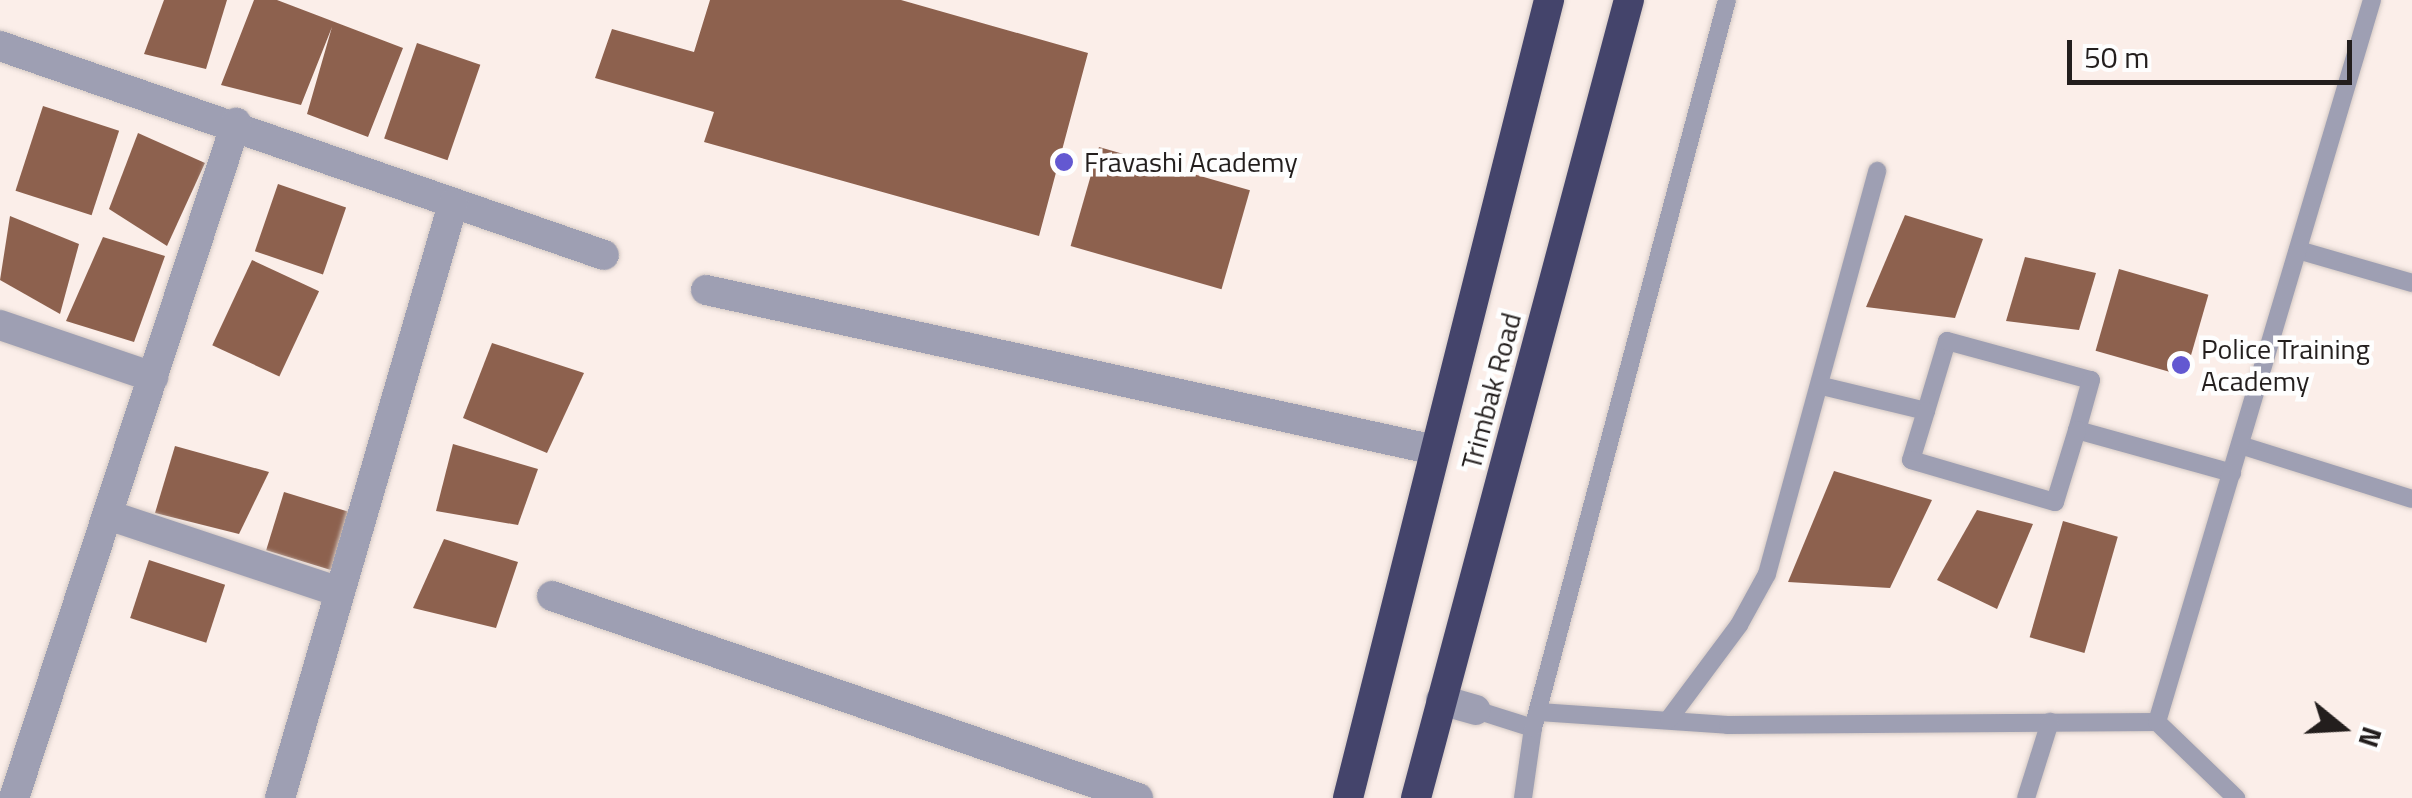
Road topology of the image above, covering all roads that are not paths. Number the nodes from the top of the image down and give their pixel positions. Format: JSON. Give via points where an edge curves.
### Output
{"nodes":[{"id":1,"x":1549,"y":0,"type":"edge"},
{"id":2,"x":1629,"y":0,"type":"edge"},
{"id":3,"x":1727,"y":0,"type":"edge"},
{"id":4,"x":2372,"y":0,"type":"edge"},
{"id":5,"x":0,"y":46,"type":"edge"},
{"id":6,"x":236,"y":123,"type":"junction"},
{"id":7,"x":1877,"y":171,"type":"dead end"},
{"id":8,"x":454,"y":204,"type":"junction"},
{"id":9,"x":2298,"y":250,"type":"junction"},
{"id":10,"x":604,"y":255,"type":"dead end"},
{"id":11,"x":2412,"y":283,"type":"edge"},
{"id":12,"x":706,"y":290,"type":"dead end"},
{"id":13,"x":0,"y":325,"type":"edge"},
{"id":14,"x":153,"y":376,"type":"junction"},
{"id":15,"x":1822,"y":386,"type":"junction"},
{"id":16,"x":1926,"y":412,"type":"junction"},
{"id":17,"x":2077,"y":430,"type":"junction"},
{"id":18,"x":2240,"y":444,"type":"junction"},
{"id":19,"x":1435,"y":450,"type":"junction"},
{"id":20,"x":2232,"y":473,"type":"junction"},
{"id":21,"x":2412,"y":498,"type":"edge"},
{"id":22,"x":108,"y":515,"type":"junction"},
{"id":23,"x":340,"y":592,"type":"junction"},
{"id":24,"x":552,"y":596,"type":"dead end"},
{"id":25,"x":1442,"y":700,"type":"junction"},
{"id":26,"x":1476,"y":710,"type":"joint"},
{"id":27,"x":1670,"y":719,"type":"junction"},
{"id":28,"x":1536,"y":720,"type":"junction"},
{"id":29,"x":2050,"y":722,"type":"junction"},
{"id":30,"x":2158,"y":722,"type":"junction"},
{"id":31,"x":14,"y":798,"type":"edge"},
{"id":32,"x":280,"y":798,"type":"edge"},
{"id":33,"x":1138,"y":798,"type":"edge"},
{"id":34,"x":1348,"y":798,"type":"edge"},
{"id":35,"x":1416,"y":798,"type":"edge"},
{"id":36,"x":1524,"y":798,"type":"edge"},
{"id":37,"x":2026,"y":798,"type":"edge"},
{"id":38,"x":2236,"y":798,"type":"edge"}],
"edges":[{"from":1,"to":19,"type":"highway","name":"Trimbak Road"},
{"from":2,"to":25,"type":"highway","name":"Trimbak Road"},
{"from":3,"to":28,"type":"lane"},
{"from":4,"to":9,"type":"lane"},
{"from":5,"to":6,"type":"street"},
{"from":6,"to":8,"type":"street"},
{"from":6,"to":14,"type":"street"},
{"from":7,"to":15,"type":"lane"},
{"from":8,"to":10,"type":"street"},
{"from":8,"to":23,"type":"street"},
{"from":9,"to":11,"type":"lane"},
{"from":9,"to":18,"type":"lane"},
{"from":12,"to":19,"type":"street"},
{"from":13,"to":14,"type":"street"},
{"from":14,"to":22,"type":"street"},
{"from":15,"to":16,"type":"lane"},
{"from":15,"to":27,"type":"lane","via":[[1767,574],[1739,625]]},
{"from":16,"to":17,"type":"lane","via":[[1912,460],[2055,502]]},
{"from":16,"to":17,"type":"lane","via":[[1947,340],[2091,380]]},
{"from":17,"to":20,"type":"lane"},
{"from":18,"to":20,"type":"lane"},
{"from":18,"to":21,"type":"lane"},
{"from":19,"to":34,"type":"highway","name":"Trimbak Road"},
{"from":20,"to":30,"type":"lane"},
{"from":22,"to":23,"type":"street"},
{"from":22,"to":31,"type":"street"},
{"from":23,"to":32,"type":"street"},
{"from":24,"to":33,"type":"street"},
{"from":25,"to":26,"type":"street"},
{"from":25,"to":35,"type":"highway","name":"Trimbak Road"},
{"from":26,"to":28,"type":"lane"},
{"from":27,"to":28,"type":"lane"},
{"from":27,"to":29,"type":"lane"},
{"from":28,"to":36,"type":"lane"},
{"from":29,"to":30,"type":"lane"},
{"from":29,"to":37,"type":"lane"},
{"from":30,"to":38,"type":"lane"}]}
